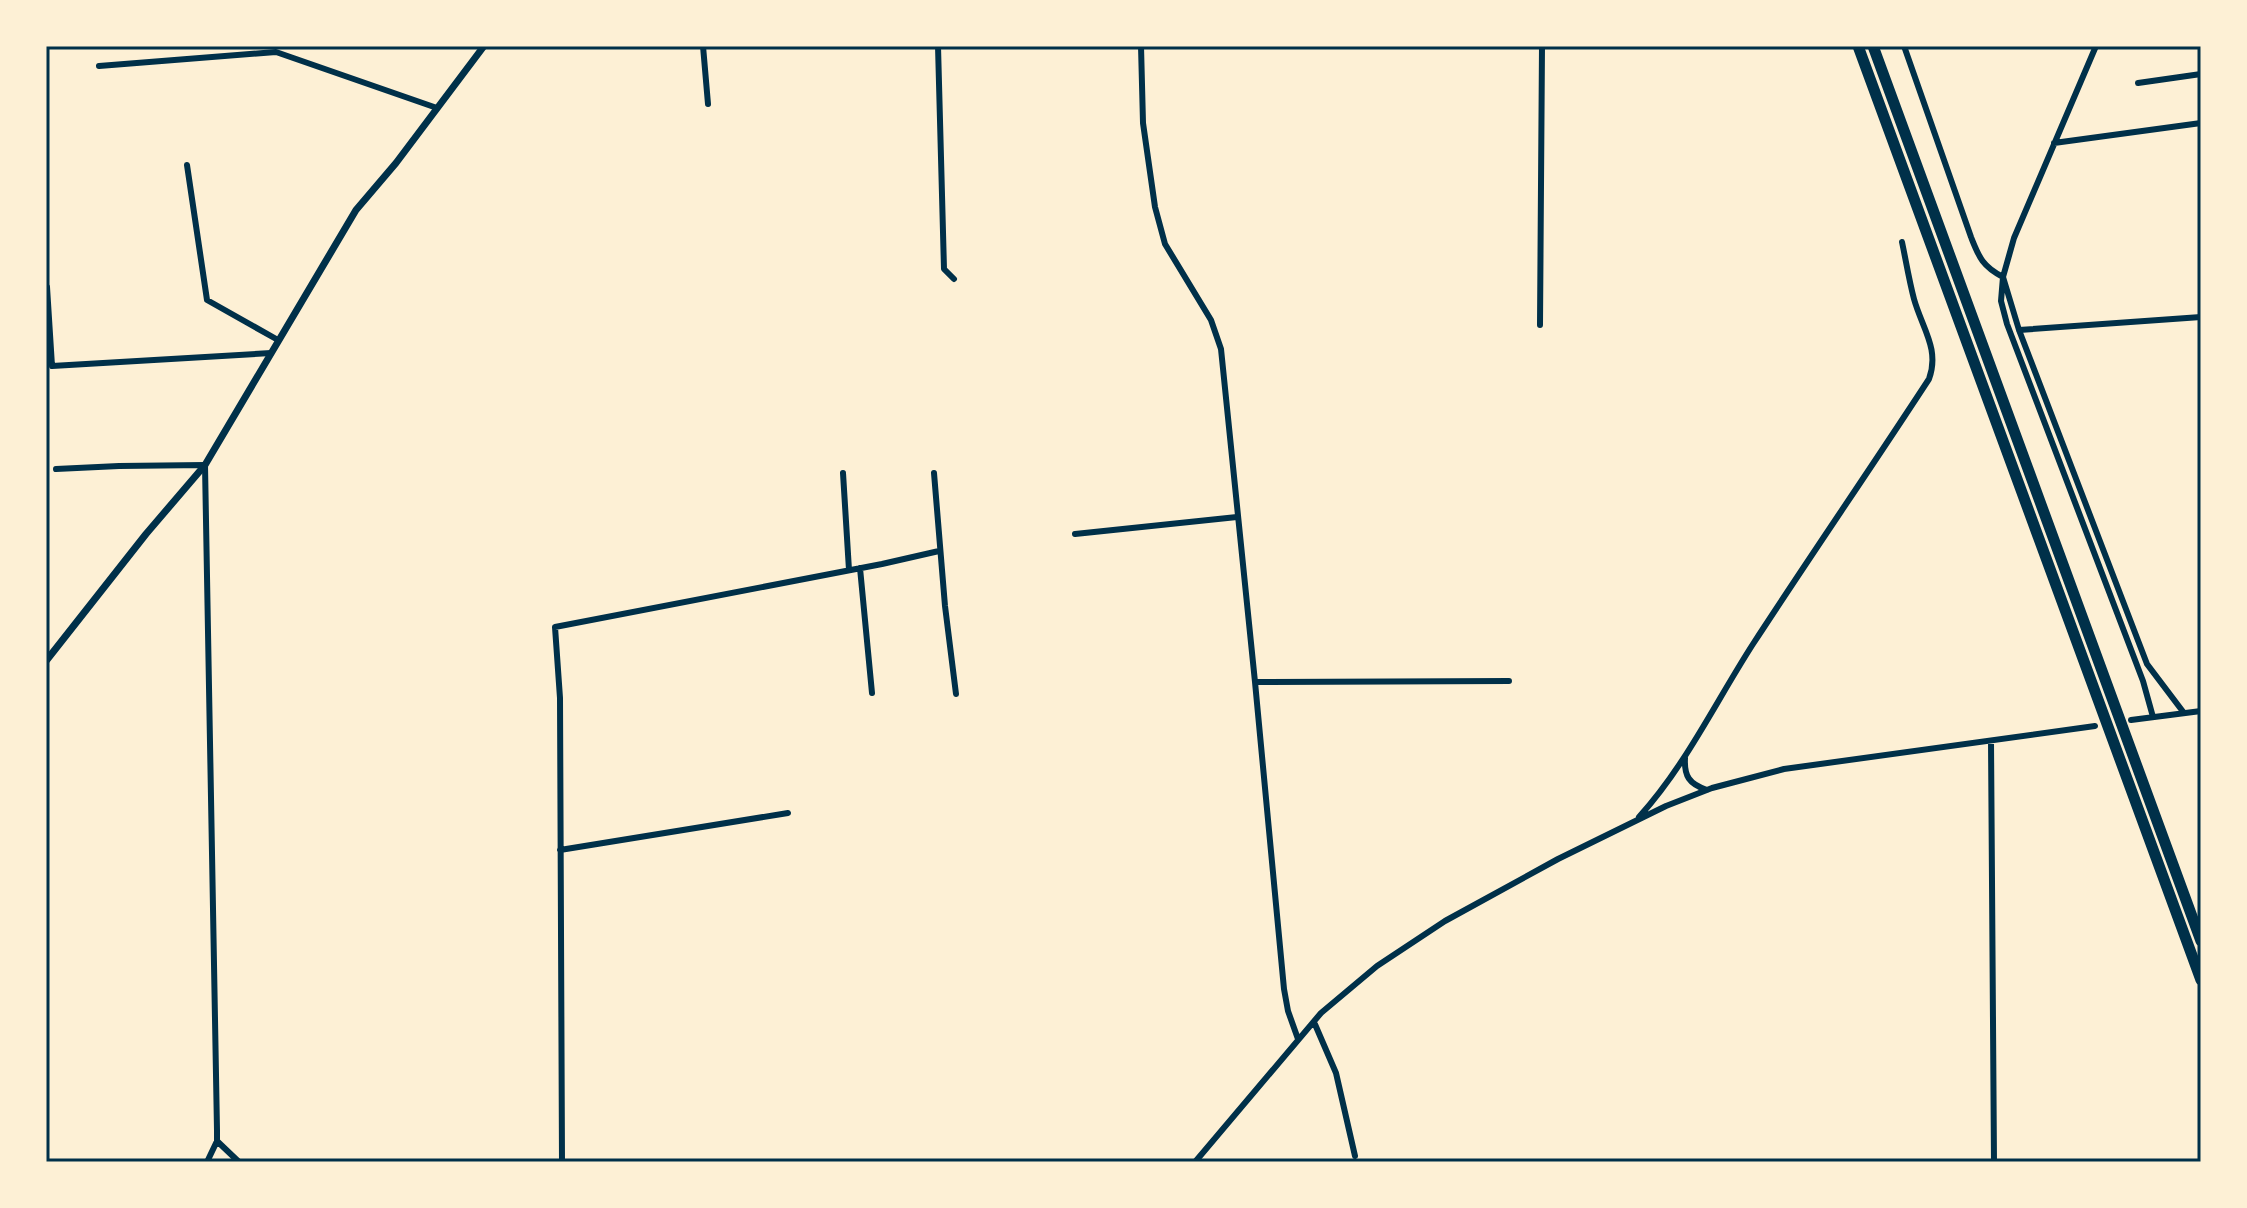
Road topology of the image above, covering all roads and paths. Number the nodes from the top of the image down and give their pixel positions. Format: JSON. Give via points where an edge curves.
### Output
{"nodes":[{"id":1,"x":484,"y":46,"type":"edge"},
{"id":2,"x":703,"y":46,"type":"edge"},
{"id":3,"x":938,"y":46,"type":"edge"},
{"id":4,"x":1141,"y":46,"type":"edge"},
{"id":5,"x":1542,"y":46,"type":"edge"},
{"id":6,"x":1858,"y":46,"type":"edge"},
{"id":7,"x":1873,"y":46,"type":"edge"},
{"id":8,"x":1904,"y":46,"type":"edge"},
{"id":9,"x":2096,"y":46,"type":"edge"},
{"id":10,"x":99,"y":66,"type":"dead end"},
{"id":11,"x":2201,"y":74,"type":"edge"},
{"id":12,"x":2138,"y":83,"type":"dead end"},
{"id":13,"x":708,"y":104,"type":"dead end"},
{"id":14,"x":437,"y":108,"type":"junction"},
{"id":15,"x":2201,"y":123,"type":"edge"},
{"id":16,"x":2054,"y":143,"type":"junction"},
{"id":17,"x":187,"y":165,"type":"dead end"},
{"id":18,"x":1902,"y":242,"type":"dead end"},
{"id":19,"x":2003,"y":277,"type":"junction"},
{"id":20,"x":954,"y":279,"type":"dead end"},
{"id":21,"x":47,"y":287,"type":"edge"},
{"id":22,"x":2201,"y":317,"type":"edge"},
{"id":23,"x":1540,"y":325,"type":"dead end"},
{"id":24,"x":2019,"y":330,"type":"junction"},
{"id":25,"x":278,"y":340,"type":"junction"},
{"id":26,"x":271,"y":353,"type":"junction"},
{"id":27,"x":205,"y":465,"type":"junction"},
{"id":28,"x":56,"y":469,"type":"dead end"},
{"id":29,"x":843,"y":473,"type":"dead end"},
{"id":30,"x":934,"y":473,"type":"dead end"},
{"id":31,"x":1237,"y":517,"type":"junction"},
{"id":32,"x":1075,"y":534,"type":"dead end"},
{"id":33,"x":939,"y":551,"type":"junction"},
{"id":34,"x":860,"y":568,"type":"junction"},
{"id":35,"x":849,"y":570,"type":"junction"},
{"id":36,"x":46,"y":661,"type":"edge"},
{"id":37,"x":1509,"y":681,"type":"dead end"},
{"id":38,"x":1255,"y":682,"type":"junction"},
{"id":39,"x":872,"y":693,"type":"dead end"},
{"id":40,"x":956,"y":694,"type":"dead end"},
{"id":41,"x":2201,"y":711,"type":"edge"},
{"id":42,"x":2184,"y":713,"type":"junction"},
{"id":43,"x":2153,"y":717,"type":"junction"},
{"id":44,"x":2131,"y":720,"type":"dead end"},
{"id":45,"x":2095,"y":726,"type":"dead end"},
{"id":46,"x":1991,"y":741,"type":"junction"},
{"id":47,"x":1685,"y":758,"type":"junction"},
{"id":48,"x":1707,"y":790,"type":"junction"},
{"id":49,"x":788,"y":813,"type":"dead end"},
{"id":50,"x":1634,"y":821,"type":"junction"},
{"id":51,"x":560,"y":850,"type":"junction"},
{"id":52,"x":2201,"y":941,"type":"edge"},
{"id":53,"x":2201,"y":980,"type":"edge"},
{"id":54,"x":1314,"y":1022,"type":"junction"},
{"id":55,"x":1298,"y":1039,"type":"junction"},
{"id":56,"x":217,"y":1141,"type":"junction"},
{"id":57,"x":1355,"y":1156,"type":"dead end"},
{"id":58,"x":207,"y":1162,"type":"edge"},
{"id":59,"x":239,"y":1162,"type":"edge"},
{"id":60,"x":562,"y":1162,"type":"edge"},
{"id":61,"x":1195,"y":1162,"type":"edge"},
{"id":62,"x":1994,"y":1162,"type":"edge"}],
"edges":[{"from":1,"to":14,"type":"street"},
{"from":2,"to":13,"type":"street"},
{"from":3,"to":20,"type":"street","via":[[944,269]]},
{"from":4,"to":31,"type":"street","via":[[1143,123],[1155,207],[1165,244],[1211,320],[1221,349]]},
{"from":5,"to":23,"type":"street"},
{"from":6,"to":53,"type":"highway"},
{"from":7,"to":52,"type":"highway"},
{"from":8,"to":19,"type":"street","via":[[1980,259]]},
{"from":9,"to":16,"type":"street"},
{"from":10,"to":14,"type":"street","via":[[276,52]]},
{"from":11,"to":12,"type":"street"},
{"from":14,"to":25,"type":"street","via":[[356,210]]},
{"from":15,"to":16,"type":"street"},
{"from":16,"to":19,"type":"street"},
{"from":17,"to":25,"type":"street","via":[[207,300]]},
{"from":18,"to":47,"type":"street","via":[[1914,301],[1932,348],[1929,379],[1752,646]]},
{"from":19,"to":24,"type":"street"},
{"from":19,"to":43,"type":"street","via":[[2001,301],[2007,324]]},
{"from":21,"to":26,"type":"street","via":[[52,366]]},
{"from":22,"to":24,"type":"street"},
{"from":24,"to":42,"type":"street","via":[[2147,664]]},
{"from":25,"to":26,"type":"street"},
{"from":26,"to":27,"type":"street"},
{"from":27,"to":28,"type":"street"},
{"from":27,"to":36,"type":"street"},
{"from":27,"to":56,"type":"street"},
{"from":29,"to":35,"type":"street"},
{"from":30,"to":33,"type":"street"},
{"from":31,"to":32,"type":"street"},
{"from":31,"to":38,"type":"street"},
{"from":33,"to":34,"type":"street"},
{"from":33,"to":40,"type":"street"},
{"from":34,"to":35,"type":"street"},
{"from":34,"to":39,"type":"street"},
{"from":35,"to":51,"type":"street","via":[[555,627]]},
{"from":37,"to":38,"type":"street"},
{"from":38,"to":55,"type":"street","via":[[1284,989]]},
{"from":41,"to":42,"type":"street"},
{"from":42,"to":43,"type":"street"},
{"from":43,"to":44,"type":"street"},
{"from":45,"to":46,"type":"street"},
{"from":46,"to":48,"type":"street","via":[[1784,769]]},
{"from":46,"to":62,"type":"street"},
{"from":47,"to":48,"type":"street","via":[[1691,783]]},
{"from":47,"to":50,"type":"street"},
{"from":48,"to":50,"type":"street"},
{"from":49,"to":51,"type":"street"},
{"from":50,"to":54,"type":"street","via":[[1445,921],[1377,966]]},
{"from":51,"to":60,"type":"street"},
{"from":54,"to":55,"type":"street"},
{"from":54,"to":57,"type":"street","via":[[1336,1073]]},
{"from":55,"to":61,"type":"street"},
{"from":56,"to":58,"type":"street"},
{"from":56,"to":59,"type":"street"}]}
